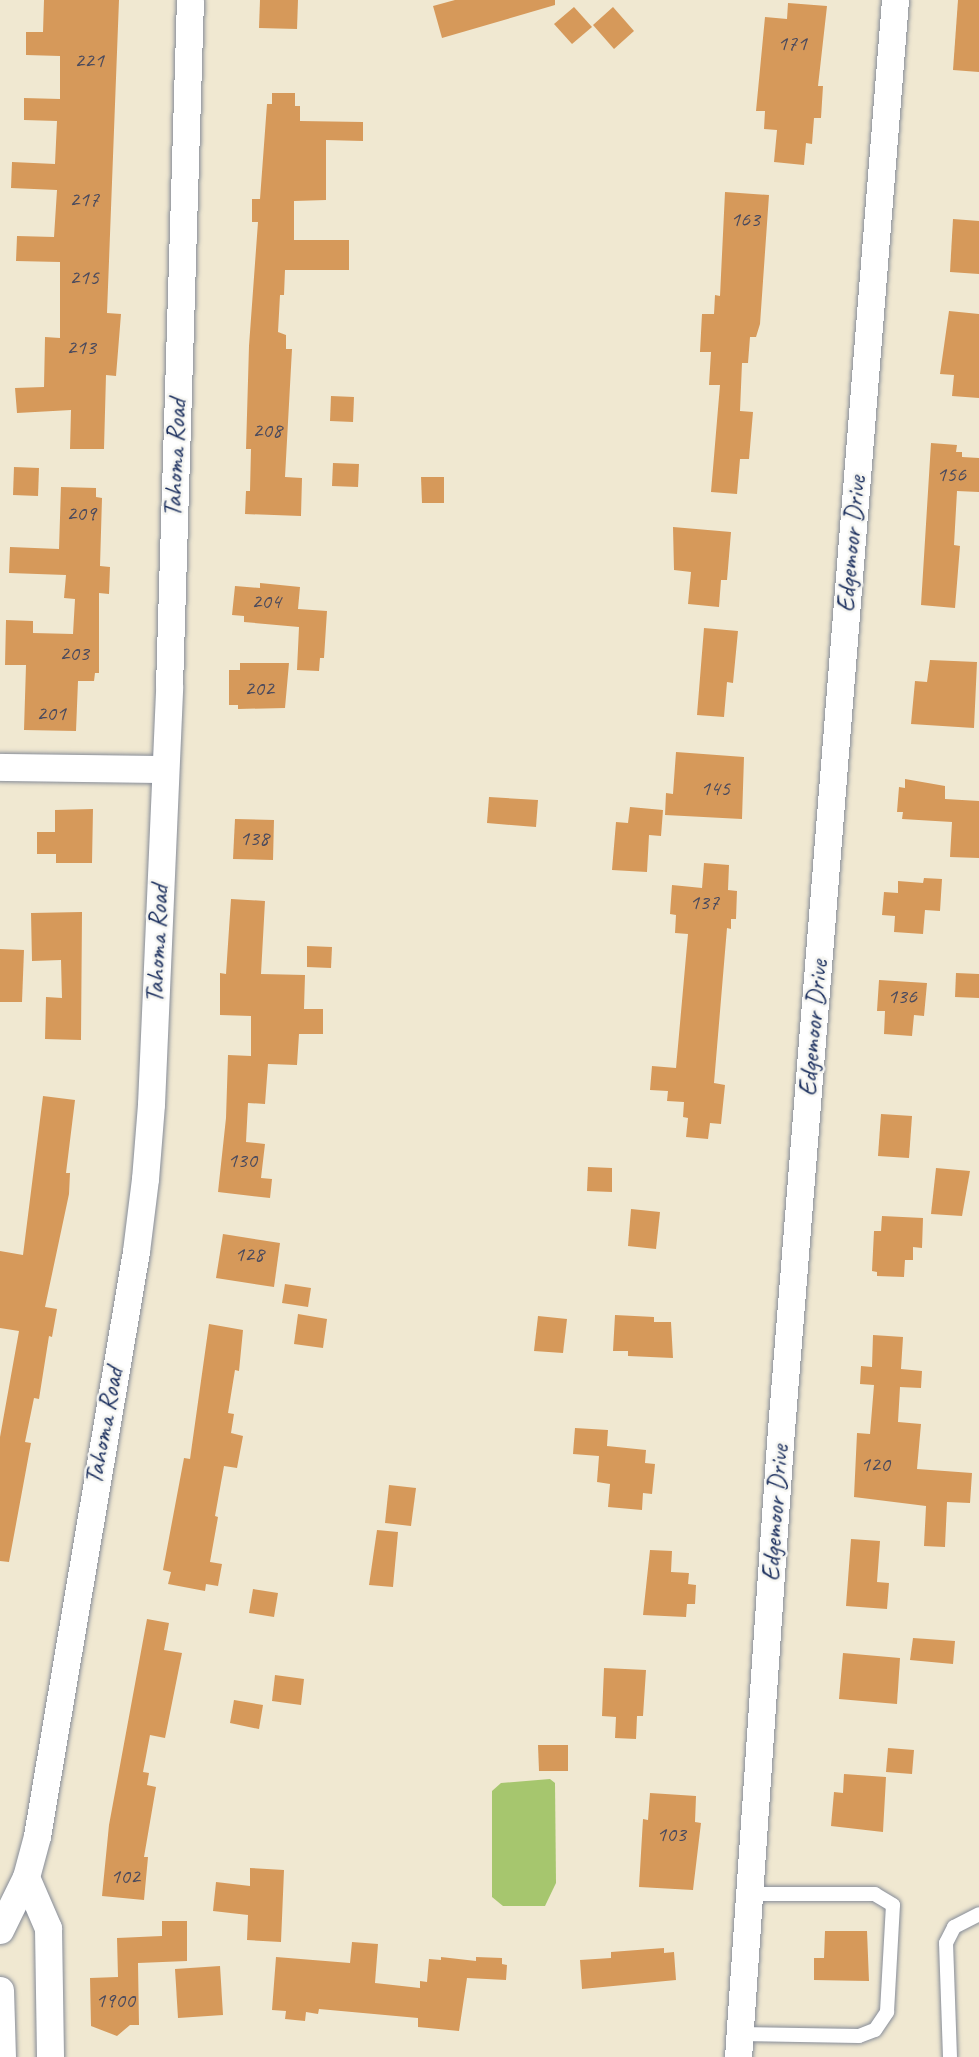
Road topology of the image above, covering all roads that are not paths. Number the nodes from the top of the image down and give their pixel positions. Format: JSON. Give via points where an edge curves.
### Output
{"nodes":[{"id":1,"x":190,"y":0,"type":"edge"},
{"id":2,"x":895,"y":0,"type":"edge"},
{"id":3,"x":0,"y":768,"type":"edge"},
{"id":4,"x":164,"y":769,"type":"junction"},
{"id":5,"x":26,"y":1877,"type":"junction"},
{"id":6,"x":750,"y":1894,"type":"junction"},
{"id":7,"x":979,"y":1914,"type":"edge"},
{"id":8,"x":0,"y":1930,"type":"edge"},
{"id":9,"x":0,"y":1990,"type":"edge"},
{"id":10,"x":739,"y":2045,"type":"edge"},
{"id":11,"x":2,"y":2057,"type":"edge"},
{"id":12,"x":51,"y":2057,"type":"edge"},
{"id":13,"x":950,"y":2057,"type":"edge"}],
"edges":[{"from":1,"to":4,"type":"street","name":"Tahoma Road"},
{"from":2,"to":6,"type":"street","name":"Edgemoor Drive","via":[[780,1442]]},
{"from":3,"to":4,"type":"street"},
{"from":4,"to":5,"type":"street","name":"Tahoma Road","via":[[151,1104],[137,1239],[37,1836]]},
{"from":5,"to":8,"type":"street","name":"Tahoma Road"},
{"from":5,"to":12,"type":"street","via":[[48,1928]]},
{"from":6,"to":10,"type":"street","name":"Edgemoor Drive"},
{"from":6,"to":10,"type":"lane","via":[[876,1894],[893,1905],[887,2012],[875,2030],[859,2036],[775,2035]]},
{"from":7,"to":13,"type":"lane","via":[[954,1927],[946,1943]]},
{"from":9,"to":11,"type":"street"}]}
